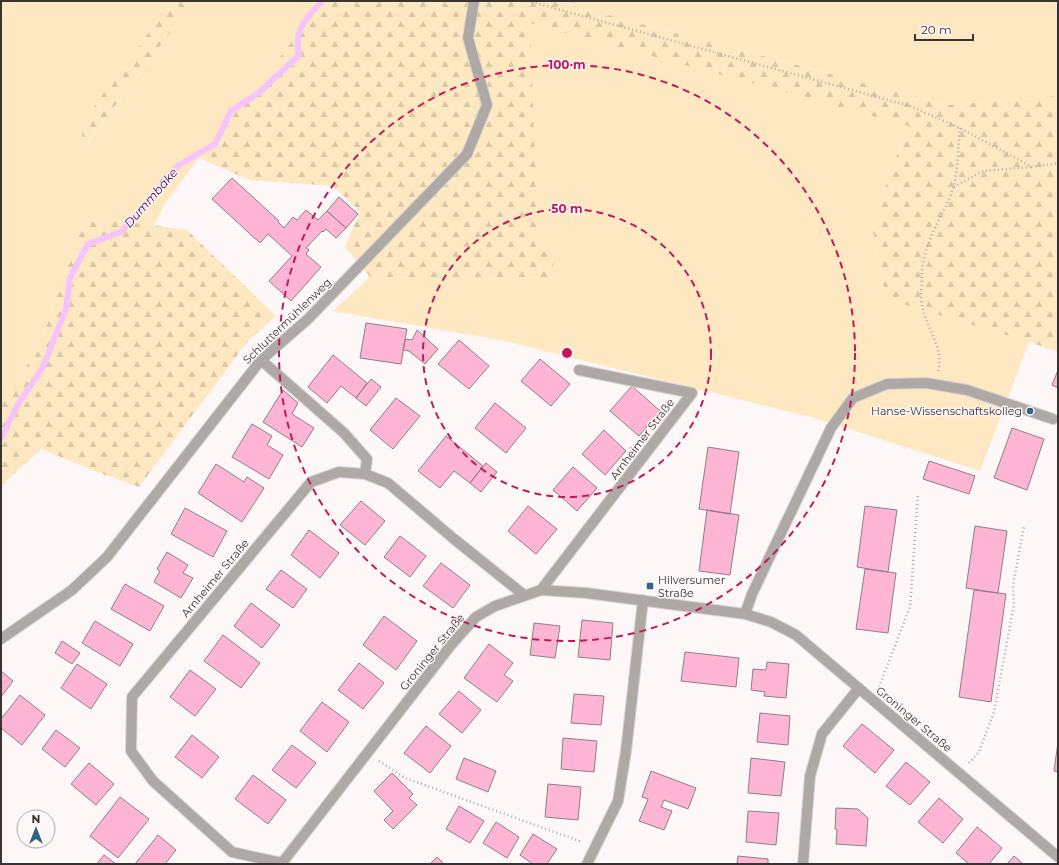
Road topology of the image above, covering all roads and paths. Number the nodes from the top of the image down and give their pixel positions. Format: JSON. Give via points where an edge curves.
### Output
{"nodes":[{"id":1,"x":474,"y":1,"type":"edge"},
{"id":2,"x":528,"y":1,"type":"edge"},
{"id":3,"x":960,"y":128,"type":"junction"},
{"id":4,"x":1058,"y":163,"type":"edge"},
{"id":5,"x":1032,"y":167,"type":"junction"},
{"id":6,"x":954,"y":187,"type":"junction"},
{"id":7,"x":261,"y":360,"type":"junction"},
{"id":8,"x":579,"y":370,"type":"dead end"},
{"id":9,"x":933,"y":385,"type":"junction"},
{"id":10,"x":1053,"y":419,"type":"dead end"},
{"id":11,"x":365,"y":474,"type":"junction"},
{"id":12,"x":918,"y":495,"type":"dead end"},
{"id":13,"x":1024,"y":526,"type":"dead end"},
{"id":14,"x":541,"y":590,"type":"junction"},
{"id":15,"x":524,"y":595,"type":"junction"},
{"id":16,"x":642,"y":600,"type":"junction"},
{"id":17,"x":744,"y":614,"type":"junction"},
{"id":18,"x":1,"y":639,"type":"edge"},
{"id":19,"x":858,"y":688,"type":"junction"},
{"id":20,"x":873,"y":700,"type":"junction"},
{"id":21,"x":367,"y":754,"type":"junction"},
{"id":22,"x":959,"y":773,"type":"junction"},
{"id":23,"x":596,"y":847,"type":"junction"},
{"id":24,"x":1058,"y":857,"type":"edge"},
{"id":25,"x":282,"y":864,"type":"edge"},
{"id":26,"x":587,"y":864,"type":"edge"},
{"id":27,"x":803,"y":864,"type":"edge"}],
"edges":[{"from":1,"to":7,"type":"street","name":"Schluttermühlenweg","via":[[468,38],[487,105],[467,154],[308,319]]},
{"from":2,"to":3,"type":"path","via":[[910,106]]},
{"from":3,"to":5,"type":"path"},
{"from":3,"to":6,"type":"path"},
{"from":4,"to":5,"type":"path"},
{"from":5,"to":6,"type":"path","via":[[984,171]]},
{"from":6,"to":9,"type":"path","via":[[928,241],[922,271],[922,303],[937,346],[940,364]]},
{"from":7,"to":11,"type":"street","via":[[344,433],[367,459]]},
{"from":7,"to":18,"type":"street","name":"Schluttermühlenweg","via":[[107,557],[72,590]]},
{"from":8,"to":14,"type":"street","name":"Arnheimer Straße","via":[[692,393]]},
{"from":9,"to":10,"type":"street","via":[[967,390]]},
{"from":9,"to":17,"type":"street","via":[[887,384],[854,398],[831,428]]},
{"from":11,"to":15,"type":"street","name":"Arnheimer Straße","via":[[388,483]]},
{"from":11,"to":25,"type":"street","name":"Arnheimer Straße","via":[[339,472],[311,482],[132,697],[131,751],[153,781],[232,852]]},
{"from":12,"to":20,"type":"path","via":[[910,607]]},
{"from":13,"to":22,"type":"path","via":[[1013,585],[1014,604],[994,712],[979,752]]},
{"from":14,"to":15,"type":"street","name":"Groninger Straße"},
{"from":14,"to":16,"type":"street","name":"Groninger Straße"},
{"from":15,"to":21,"type":"street","name":"Groninger Straße","via":[[495,606],[476,617],[451,645]]},
{"from":16,"to":17,"type":"street","name":"Groninger Straße"},
{"from":16,"to":23,"type":"street","via":[[626,751],[618,801]]},
{"from":17,"to":19,"type":"street","name":"Groninger Straße","via":[[771,622],[796,635]]},
{"from":19,"to":20,"type":"street","name":"Groninger Straße"},
{"from":19,"to":27,"type":"street","via":[[822,734],[810,776]]},
{"from":20,"to":22,"type":"street","name":"Groninger Straße"},
{"from":21,"to":23,"type":"path","via":[[406,778]]},
{"from":21,"to":25,"type":"street","name":"Groninger Straße"},
{"from":22,"to":24,"type":"street","name":"Groninger Straße"},
{"from":23,"to":26,"type":"street"}]}
